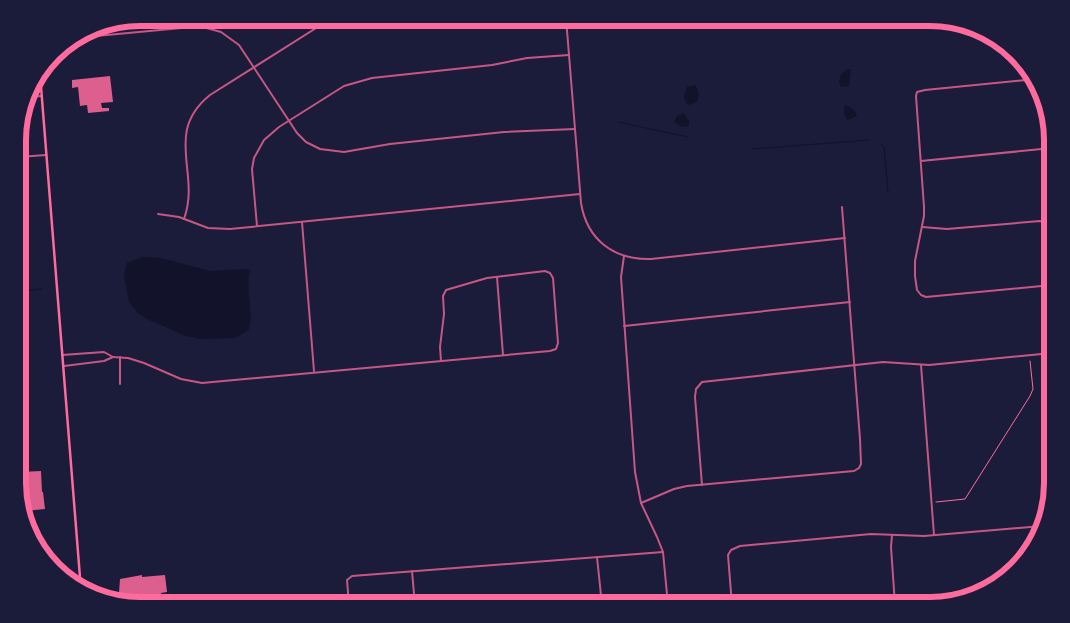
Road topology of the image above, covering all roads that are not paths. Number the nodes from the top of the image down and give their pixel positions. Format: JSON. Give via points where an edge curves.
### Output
{"nodes":[{"id":1,"x":319,"y":26,"type":"edge"},
{"id":2,"x":567,"y":26,"type":"edge"},
{"id":3,"x":880,"y":26,"type":"edge"},
{"id":4,"x":870,"y":27,"type":"dead end"},
{"id":5,"x":178,"y":28,"type":"joint"},
{"id":6,"x":95,"y":36,"type":"edge"},
{"id":7,"x":569,"y":55,"type":"junction"},
{"id":8,"x":254,"y":67,"type":"junction"},
{"id":9,"x":1026,"y":80,"type":"edge"},
{"id":10,"x":41,"y":85,"type":"edge"},
{"id":11,"x":35,"y":96,"type":"edge"},
{"id":12,"x":42,"y":96,"type":"junction"},
{"id":13,"x":288,"y":121,"type":"junction"},
{"id":14,"x":575,"y":129,"type":"junction"},
{"id":15,"x":1044,"y":149,"type":"edge"},
{"id":16,"x":46,"y":155,"type":"junction"},
{"id":17,"x":26,"y":156,"type":"edge"},
{"id":18,"x":921,"y":161,"type":"junction"},
{"id":19,"x":580,"y":194,"type":"junction"},
{"id":20,"x":842,"y":207,"type":"dead end"},
{"id":21,"x":158,"y":214,"type":"dead end"},
{"id":22,"x":184,"y":219,"type":"junction"},
{"id":23,"x":302,"y":222,"type":"junction"},
{"id":24,"x":1044,"y":223,"type":"edge"},
{"id":25,"x":257,"y":226,"type":"junction"},
{"id":26,"x":922,"y":227,"type":"junction"},
{"id":27,"x":845,"y":238,"type":"junction"},
{"id":28,"x":624,"y":256,"type":"junction"},
{"id":29,"x":497,"y":277,"type":"junction"},
{"id":30,"x":1044,"y":287,"type":"edge"},
{"id":31,"x":850,"y":302,"type":"junction"},
{"id":32,"x":624,"y":326,"type":"junction"},
{"id":33,"x":1044,"y":354,"type":"edge"},
{"id":34,"x":62,"y":355,"type":"junction"},
{"id":35,"x":503,"y":355,"type":"junction"},
{"id":36,"x":113,"y":357,"type":"junction"},
{"id":37,"x":120,"y":357,"type":"junction"},
{"id":38,"x":441,"y":361,"type":"junction"},
{"id":39,"x":855,"y":365,"type":"junction"},
{"id":40,"x":921,"y":365,"type":"junction"},
{"id":41,"x":63,"y":366,"type":"junction"},
{"id":42,"x":314,"y":373,"type":"junction"},
{"id":43,"x":120,"y":384,"type":"dead end"},
{"id":44,"x":702,"y":484,"type":"junction"},
{"id":45,"x":641,"y":503,"type":"junction"},
{"id":46,"x":1035,"y":527,"type":"edge"},
{"id":47,"x":892,"y":535,"type":"junction"},
{"id":48,"x":934,"y":535,"type":"junction"},
{"id":49,"x":662,"y":552,"type":"junction"},
{"id":50,"x":597,"y":557,"type":"junction"},
{"id":51,"x":412,"y":571,"type":"junction"},
{"id":52,"x":80,"y":579,"type":"edge"},
{"id":53,"x":348,"y":597,"type":"edge"},
{"id":54,"x":414,"y":597,"type":"edge"},
{"id":55,"x":601,"y":597,"type":"edge"},
{"id":56,"x":667,"y":597,"type":"edge"},
{"id":57,"x":731,"y":597,"type":"edge"},
{"id":58,"x":895,"y":597,"type":"edge"}],
"edges":[{"from":1,"to":8,"type":"street"},
{"from":2,"to":7,"type":"street"},
{"from":3,"to":4,"type":"street"},
{"from":5,"to":6,"type":"street"},
{"from":5,"to":8,"type":"street","via":[[203,27],[221,32],[239,45]]},
{"from":7,"to":13,"type":"street","via":[[366,78],[344,86]]},
{"from":7,"to":14,"type":"street"},
{"from":8,"to":13,"type":"street"},
{"from":8,"to":22,"type":"street","via":[[203,100],[190,120],[185,134],[189,196]]},
{"from":9,"to":18,"type":"street","via":[[917,92]]},
{"from":10,"to":12,"type":"main road"},
{"from":11,"to":12,"type":"street"},
{"from":12,"to":16,"type":"main road"},
{"from":13,"to":14,"type":"street","via":[[306,142],[320,149],[344,152],[494,133]]},
{"from":13,"to":25,"type":"street","via":[[264,140],[254,158],[252,180]]},
{"from":14,"to":19,"type":"street"},
{"from":15,"to":18,"type":"street"},
{"from":16,"to":17,"type":"street"},
{"from":16,"to":34,"type":"main road"},
{"from":18,"to":26,"type":"street"},
{"from":19,"to":23,"type":"street"},
{"from":19,"to":28,"type":"street","via":[[590,229],[605,246]]},
{"from":20,"to":27,"type":"street"},
{"from":21,"to":22,"type":"street"},
{"from":22,"to":25,"type":"street","via":[[212,229]]},
{"from":23,"to":25,"type":"street"},
{"from":23,"to":42,"type":"street"},
{"from":24,"to":26,"type":"street","via":[[940,230]]},
{"from":26,"to":30,"type":"street","via":[[914,268],[916,286],[921,295],[930,297]]},
{"from":27,"to":28,"type":"street","via":[[641,259]]},
{"from":27,"to":31,"type":"street"},
{"from":28,"to":32,"type":"street","via":[[621,274]]},
{"from":29,"to":35,"type":"street"},
{"from":29,"to":35,"type":"street","via":[[550,273],[558,343],[556,349],[550,351]]},
{"from":29,"to":38,"type":"street","via":[[446,290],[443,296]]},
{"from":31,"to":32,"type":"street"},
{"from":31,"to":39,"type":"street"},
{"from":32,"to":45,"type":"street","via":[[635,472]]},
{"from":33,"to":40,"type":"street"},
{"from":34,"to":36,"type":"street","via":[[104,352]]},
{"from":34,"to":41,"type":"main road"},
{"from":35,"to":38,"type":"street"},
{"from":36,"to":37,"type":"street"},
{"from":36,"to":41,"type":"street","via":[[104,362]]},
{"from":37,"to":42,"type":"street","via":[[181,379],[202,383]]},
{"from":37,"to":43,"type":"street"},
{"from":38,"to":42,"type":"street"},
{"from":39,"to":40,"type":"street","via":[[888,362]]},
{"from":39,"to":44,"type":"street","via":[[708,381],[699,385],[696,389]]},
{"from":39,"to":44,"type":"street","via":[[859,468]]},
{"from":40,"to":48,"type":"street"},
{"from":41,"to":52,"type":"main road"},
{"from":44,"to":45,"type":"street","via":[[674,489]]},
{"from":45,"to":49,"type":"street"},
{"from":46,"to":48,"type":"street"},
{"from":47,"to":48,"type":"street"},
{"from":47,"to":57,"type":"street","via":[[871,534],[740,546],[728,555]]},
{"from":47,"to":58,"type":"street"},
{"from":49,"to":50,"type":"street"},
{"from":49,"to":56,"type":"street"},
{"from":50,"to":51,"type":"street"},
{"from":50,"to":55,"type":"street"},
{"from":51,"to":53,"type":"street","via":[[349,578]]},
{"from":51,"to":54,"type":"street"}]}
